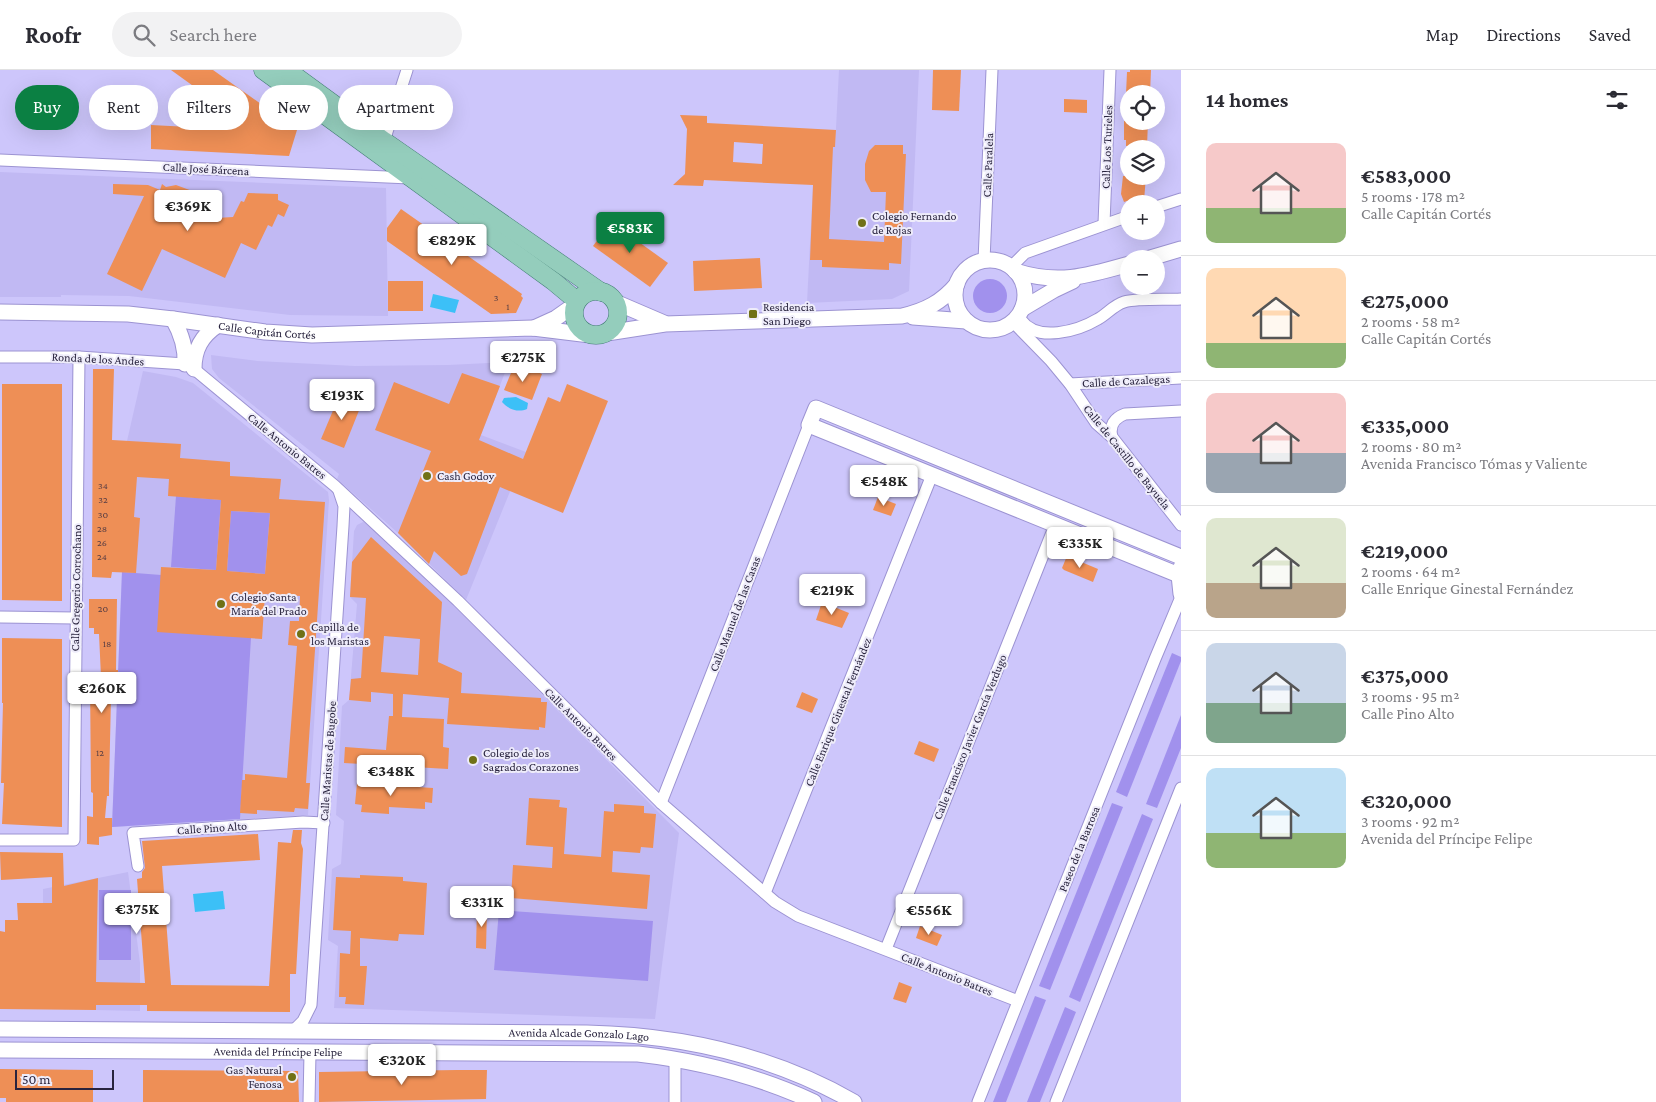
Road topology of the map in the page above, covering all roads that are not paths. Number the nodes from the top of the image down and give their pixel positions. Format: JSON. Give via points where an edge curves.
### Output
{"nodes":[{"id":1,"x":263,"y":70,"type":"edge"},
{"id":2,"x":287,"y":70,"type":"edge"},
{"id":3,"x":407,"y":70,"type":"edge"},
{"id":4,"x":992,"y":70,"type":"edge"},
{"id":5,"x":1110,"y":70,"type":"edge"},
{"id":6,"x":384,"y":141,"type":"junction"},
{"id":7,"x":0,"y":160,"type":"edge"},
{"id":8,"x":412,"y":178,"type":"junction"},
{"id":9,"x":1181,"y":200,"type":"edge"},
{"id":10,"x":1165,"y":204,"type":"edge"},
{"id":11,"x":1120,"y":219,"type":"edge"},
{"id":12,"x":1104,"y":224,"type":"junction"},
{"id":13,"x":1181,"y":249,"type":"edge"},
{"id":14,"x":1165,"y":254,"type":"edge"},
{"id":15,"x":984,"y":261,"type":"junction"},
{"id":16,"x":1120,"y":267,"type":"edge"},
{"id":17,"x":1013,"y":269,"type":"junction"},
{"id":18,"x":1088,"y":276,"type":"junction"},
{"id":19,"x":956,"y":284,"type":"junction"},
{"id":20,"x":608,"y":297,"type":"junction"},
{"id":21,"x":1181,"y":299,"type":"edge"},
{"id":22,"x":577,"y":303,"type":"junction"},
{"id":23,"x":0,"y":312,"type":"edge"},
{"id":24,"x":890,"y":316,"type":"junction"},
{"id":25,"x":1018,"y":316,"type":"junction"},
{"id":26,"x":173,"y":319,"type":"junction"},
{"id":27,"x":966,"y":321,"type":"junction"},
{"id":28,"x":665,"y":324,"type":"junction"},
{"id":29,"x":218,"y":325,"type":"junction"},
{"id":30,"x":533,"y":328,"type":"junction"},
{"id":31,"x":598,"y":334,"type":"junction"},
{"id":32,"x":0,"y":357,"type":"edge"},
{"id":33,"x":79,"y":357,"type":"junction"},
{"id":34,"x":189,"y":367,"type":"junction"},
{"id":35,"x":1181,"y":378,"type":"edge"},
{"id":36,"x":1070,"y":384,"type":"junction"},
{"id":37,"x":1181,"y":411,"type":"edge"},
{"id":38,"x":809,"y":425,"type":"junction"},
{"id":39,"x":1112,"y":438,"type":"junction"},
{"id":40,"x":932,"y":475,"type":"junction"},
{"id":41,"x":335,"y":486,"type":"junction"},
{"id":42,"x":1055,"y":525,"type":"junction"},
{"id":43,"x":1181,"y":525,"type":"edge"},
{"id":44,"x":1181,"y":557,"type":"edge"},
{"id":45,"x":1180,"y":571,"type":"edge"},
{"id":46,"x":1181,"y":595,"type":"edge"},
{"id":47,"x":0,"y":618,"type":"edge"},
{"id":48,"x":75,"y":618,"type":"junction"},
{"id":49,"x":1181,"y":788,"type":"edge"},
{"id":50,"x":661,"y":802,"type":"junction"},
{"id":51,"x":324,"y":823,"type":"junction"},
{"id":52,"x":0,"y":840,"type":"edge"},
{"id":53,"x":138,"y":866,"type":"dead end"},
{"id":54,"x":765,"y":893,"type":"junction"},
{"id":55,"x":886,"y":949,"type":"junction"},
{"id":56,"x":1018,"y":1001,"type":"junction"},
{"id":57,"x":0,"y":1029,"type":"edge"},
{"id":58,"x":292,"y":1032,"type":"junction"},
{"id":59,"x":0,"y":1050,"type":"edge"},
{"id":60,"x":310,"y":1053,"type":"junction"},
{"id":61,"x":675,"y":1059,"type":"junction"},
{"id":62,"x":310,"y":1102,"type":"edge"},
{"id":63,"x":675,"y":1102,"type":"edge"},
{"id":64,"x":814,"y":1102,"type":"edge"},
{"id":65,"x":854,"y":1102,"type":"edge"},
{"id":66,"x":978,"y":1102,"type":"edge"},
{"id":67,"x":1056,"y":1102,"type":"edge"}],
"edges":[{"from":1,"to":8,"type":"main road"},
{"from":2,"to":6,"type":"main road"},
{"from":3,"to":6,"type":"street"},
{"from":4,"to":15,"type":"street","name":"Calle Paralela"},
{"from":5,"to":12,"type":"street","name":"Calle Los Turieles"},
{"from":6,"to":20,"type":"main road"},
{"from":7,"to":8,"type":"street","name":"Calle José Bárcena"},
{"from":8,"to":22,"type":"main road","via":[[553,281]]},
{"from":9,"to":10,"type":"street"},
{"from":11,"to":12,"type":"street"},
{"from":12,"to":17,"type":"street","via":[[1025,253]]},
{"from":13,"to":14,"type":"street"},
{"from":15,"to":17,"type":"street","via":[[998,261]]},
{"from":15,"to":19,"type":"street","name":"Calle Capitán Cortés","via":[[967,268]]},
{"from":16,"to":18,"type":"street"},
{"from":17,"to":18,"type":"street","via":[[1050,279]]},
{"from":17,"to":25,"type":"street","via":[[1024,288],[1024,300]]},
{"from":18,"to":25,"type":"street","name":"Calle Capitán Cortés","via":[[1054,290]]},
{"from":19,"to":24,"type":"street","name":"Calle Capitán Cortés","via":[[927,309]]},
{"from":19,"to":27,"type":"street","via":[[956,302]]},
{"from":20,"to":22,"type":"main road","name":"Calle Capitán Cortés","via":[[588,293]]},
{"from":20,"to":28,"type":"street","name":"Calle Capitán Cortés"},
{"from":20,"to":31,"type":"main road","via":[[618,311],[618,319],[613,328]]},
{"from":21,"to":25,"type":"street","via":[[1122,302],[1089,324],[1055,332],[1030,328]]},
{"from":22,"to":30,"type":"street","name":"Calle Capitán Cortés","via":[[556,318]]},
{"from":22,"to":31,"type":"main road","via":[[575,322],[581,330]]},
{"from":23,"to":26,"type":"street","name":"Calle Capitán Cortés","via":[[128,314]]},
{"from":24,"to":27,"type":"street","name":"Calle Capitán Cortés"},
{"from":24,"to":28,"type":"street","name":"Calle Capitán Cortés"},
{"from":25,"to":27,"type":"street","name":"Calle Capitán Cortés","via":[[1002,328],[989,330],[977,328]]},
{"from":25,"to":36,"type":"street","name":"Calle de Castillo de Bayuela"},
{"from":26,"to":29,"type":"street","name":"Calle Capitán Cortés"},
{"from":26,"to":34,"type":"street","via":[[181,335]]},
{"from":28,"to":31,"type":"street","name":"Calle Capitán Cortés"},
{"from":29,"to":30,"type":"street","name":"Calle Capitán Cortés","via":[[312,335]]},
{"from":29,"to":34,"type":"street","via":[[200,342]]},
{"from":30,"to":31,"type":"street","name":"Calle Capitán Cortés"},
{"from":32,"to":33,"type":"street","name":"Ronda de los Andes"},
{"from":33,"to":34,"type":"street","name":"Ronda de los Andes"},
{"from":33,"to":48,"type":"street","name":"Calle Gregorio Corrochano"},
{"from":34,"to":41,"type":"street","name":"Calle Antonio Batres"},
{"from":35,"to":36,"type":"street","name":"Calle de Cazalegas"},
{"from":36,"to":39,"type":"street","name":"Calle de Castillo de Bayuela","via":[[1096,423]]},
{"from":37,"to":39,"type":"street","via":[[1125,414],[1113,423]]},
{"from":38,"to":40,"type":"street"},
{"from":38,"to":44,"type":"street","via":[[816,408]]},
{"from":38,"to":50,"type":"street","name":"Calle Manuel de las Casas"},
{"from":39,"to":43,"type":"street","name":"Calle de Castillo de Bayuela"},
{"from":40,"to":42,"type":"street"},
{"from":40,"to":54,"type":"street","name":"Calle Enrique Ginestal Fernández"},
{"from":41,"to":50,"type":"street","name":"Calle Antonio Batres","via":[[458,601]]},
{"from":41,"to":51,"type":"street","name":"Calle Maristas de Bugobe","via":[[344,506],[344,519]]},
{"from":42,"to":45,"type":"street"},
{"from":42,"to":55,"type":"street","name":"Calle Francisco Javier García Verdugo"},
{"from":45,"to":46,"type":"street"},
{"from":46,"to":56,"type":"street","name":"Paseo de la Barrosa"},
{"from":47,"to":48,"type":"street"},
{"from":48,"to":52,"type":"street","name":"Calle Gregorio Corrochano","via":[[74,840]]},
{"from":49,"to":67,"type":"street"},
{"from":50,"to":54,"type":"street","name":"Calle Antonio Batres"},
{"from":51,"to":53,"type":"street","name":"Calle Pino Alto","via":[[133,833]]},
{"from":51,"to":58,"type":"street","name":"Calle Maristas de Bugobe","via":[[311,1005],[303,1021]]},
{"from":54,"to":55,"type":"street","name":"Calle Antonio Batres","via":[[798,916]]},
{"from":55,"to":56,"type":"street","name":"Calle Antonio Batres"},
{"from":56,"to":66,"type":"street","name":"Paseo de la Barrosa"},
{"from":57,"to":58,"type":"street","name":"Avenida del Príncipe Felipe"},
{"from":58,"to":65,"type":"street","name":"Avenida Alcade Gonzalo Lago","via":[[577,1032],[649,1036],[747,1056],[798,1074]]},
{"from":59,"to":60,"type":"street","name":"Avenida del Príncipe Felipe"},
{"from":60,"to":61,"type":"street","name":"Avenida del Príncipe Felipe","via":[[638,1054]]},
{"from":60,"to":62,"type":"street"},
{"from":61,"to":63,"type":"street"},
{"from":61,"to":64,"type":"street","via":[[746,1075]]}]}
